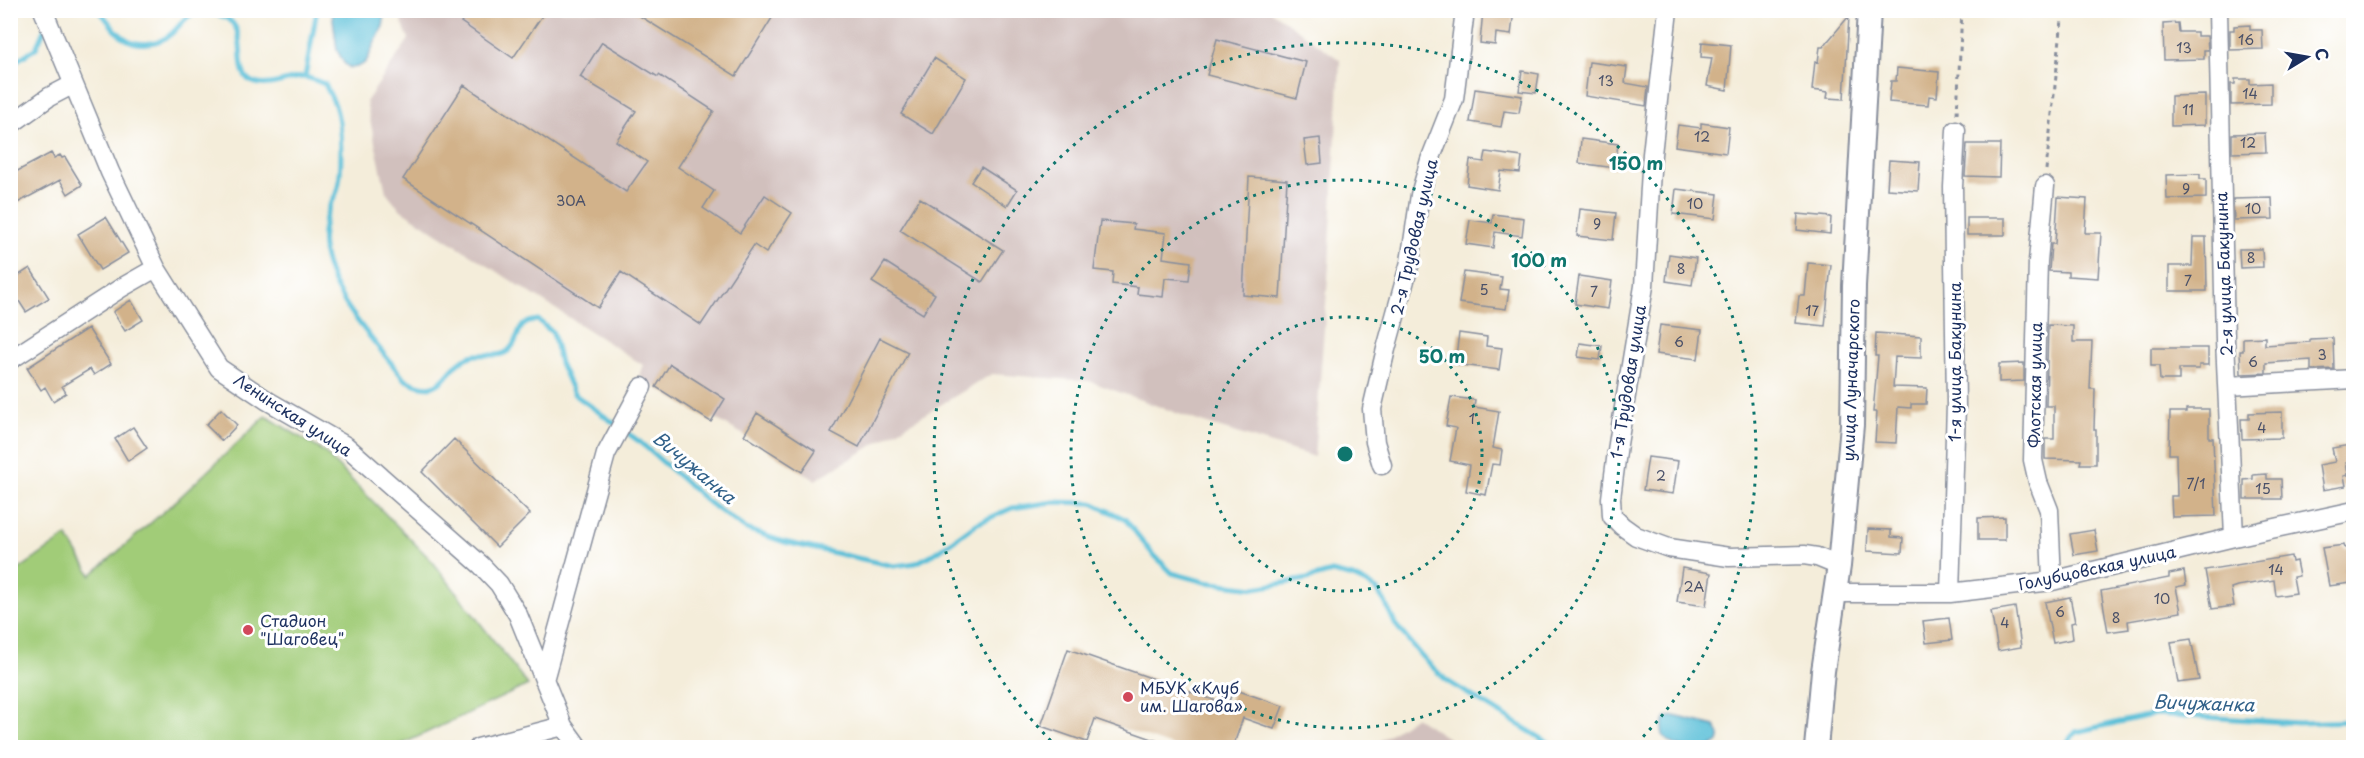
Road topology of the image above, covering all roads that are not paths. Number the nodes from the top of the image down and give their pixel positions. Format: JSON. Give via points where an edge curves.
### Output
{"nodes":[{"id":1,"x":43,"y":10,"type":"edge"},
{"id":2,"x":1465,"y":10,"type":"edge"},
{"id":3,"x":1668,"y":10,"type":"edge"},
{"id":4,"x":1869,"y":10,"type":"edge"},
{"id":5,"x":2218,"y":10,"type":"edge"},
{"id":6,"x":72,"y":85,"type":"junction"},
{"id":7,"x":10,"y":125,"type":"edge"},
{"id":8,"x":1956,"y":130,"type":"road end"},
{"id":9,"x":2045,"y":186,"type":"road end"},
{"id":10,"x":156,"y":268,"type":"junction"},
{"id":11,"x":10,"y":360,"type":"edge"},
{"id":12,"x":2354,"y":379,"type":"edge"},
{"id":13,"x":2228,"y":386,"type":"junction"},
{"id":14,"x":642,"y":387,"type":"dead end"},
{"id":15,"x":1382,"y":465,"type":"dead end"},
{"id":16,"x":2354,"y":511,"type":"edge"},
{"id":17,"x":2234,"y":537,"type":"junction"},
{"id":18,"x":1839,"y":566,"type":"junction"},
{"id":19,"x":2052,"y":581,"type":"junction"},
{"id":20,"x":1836,"y":593,"type":"junction"},
{"id":21,"x":1950,"y":593,"type":"junction"},
{"id":22,"x":544,"y":681,"type":"junction"},
{"id":23,"x":563,"y":726,"type":"junction"},
{"id":24,"x":478,"y":747,"type":"edge"},
{"id":25,"x":579,"y":747,"type":"edge"},
{"id":26,"x":1816,"y":747,"type":"edge"}],
"edges":[{"from":1,"to":6,"type":"street","name":"Ленинская улица"},
{"from":2,"to":15,"type":"street","name":"2-я Трудовая улица","via":[[1454,99],[1420,195],[1410,262],[1372,409]]},
{"from":3,"to":18,"type":"street","name":"1-я Трудовая улица","via":[[1652,154],[1644,286],[1618,444],[1612,516],[1636,537],[1669,548],[1730,557],[1804,555]]},
{"from":4,"to":18,"type":"main road","name":"улица Луначарского","via":[[1854,286],[1851,425]]},
{"from":5,"to":13,"type":"street","name":"2-я улица Бакунина"},
{"from":6,"to":7,"type":"street"},
{"from":6,"to":10,"type":"street","name":"Ленинская улица"},
{"from":8,"to":21,"type":"street","name":"1-я улица Бакунина","via":[[1953,187],[1956,405]]},
{"from":9,"to":19,"type":"street","name":"Флотская улица","via":[[2038,261],[2033,460],[2049,510]]},
{"from":10,"to":11,"type":"street"},
{"from":10,"to":22,"type":"street","name":"Ленинская улица","via":[[219,368],[346,446],[493,578],[518,615]]},
{"from":12,"to":13,"type":"street"},
{"from":13,"to":17,"type":"street","name":"2-я улица Бакунина"},
{"from":14,"to":22,"type":"street","via":[[606,454]]},
{"from":16,"to":17,"type":"street","name":"Голубцовская улица"},
{"from":17,"to":19,"type":"street","name":"Голубцовская улица"},
{"from":18,"to":20,"type":"main road","name":"улица Луначарского"},
{"from":19,"to":21,"type":"street","name":"Голубцовская улица"},
{"from":20,"to":21,"type":"street","name":"Голубцовская улица"},
{"from":20,"to":26,"type":"main road","name":"улица Луначарского"},
{"from":22,"to":23,"type":"street","name":"Ленинская улица"},
{"from":23,"to":24,"type":"street"},
{"from":23,"to":25,"type":"street","name":"Ленинская улица"}]}
